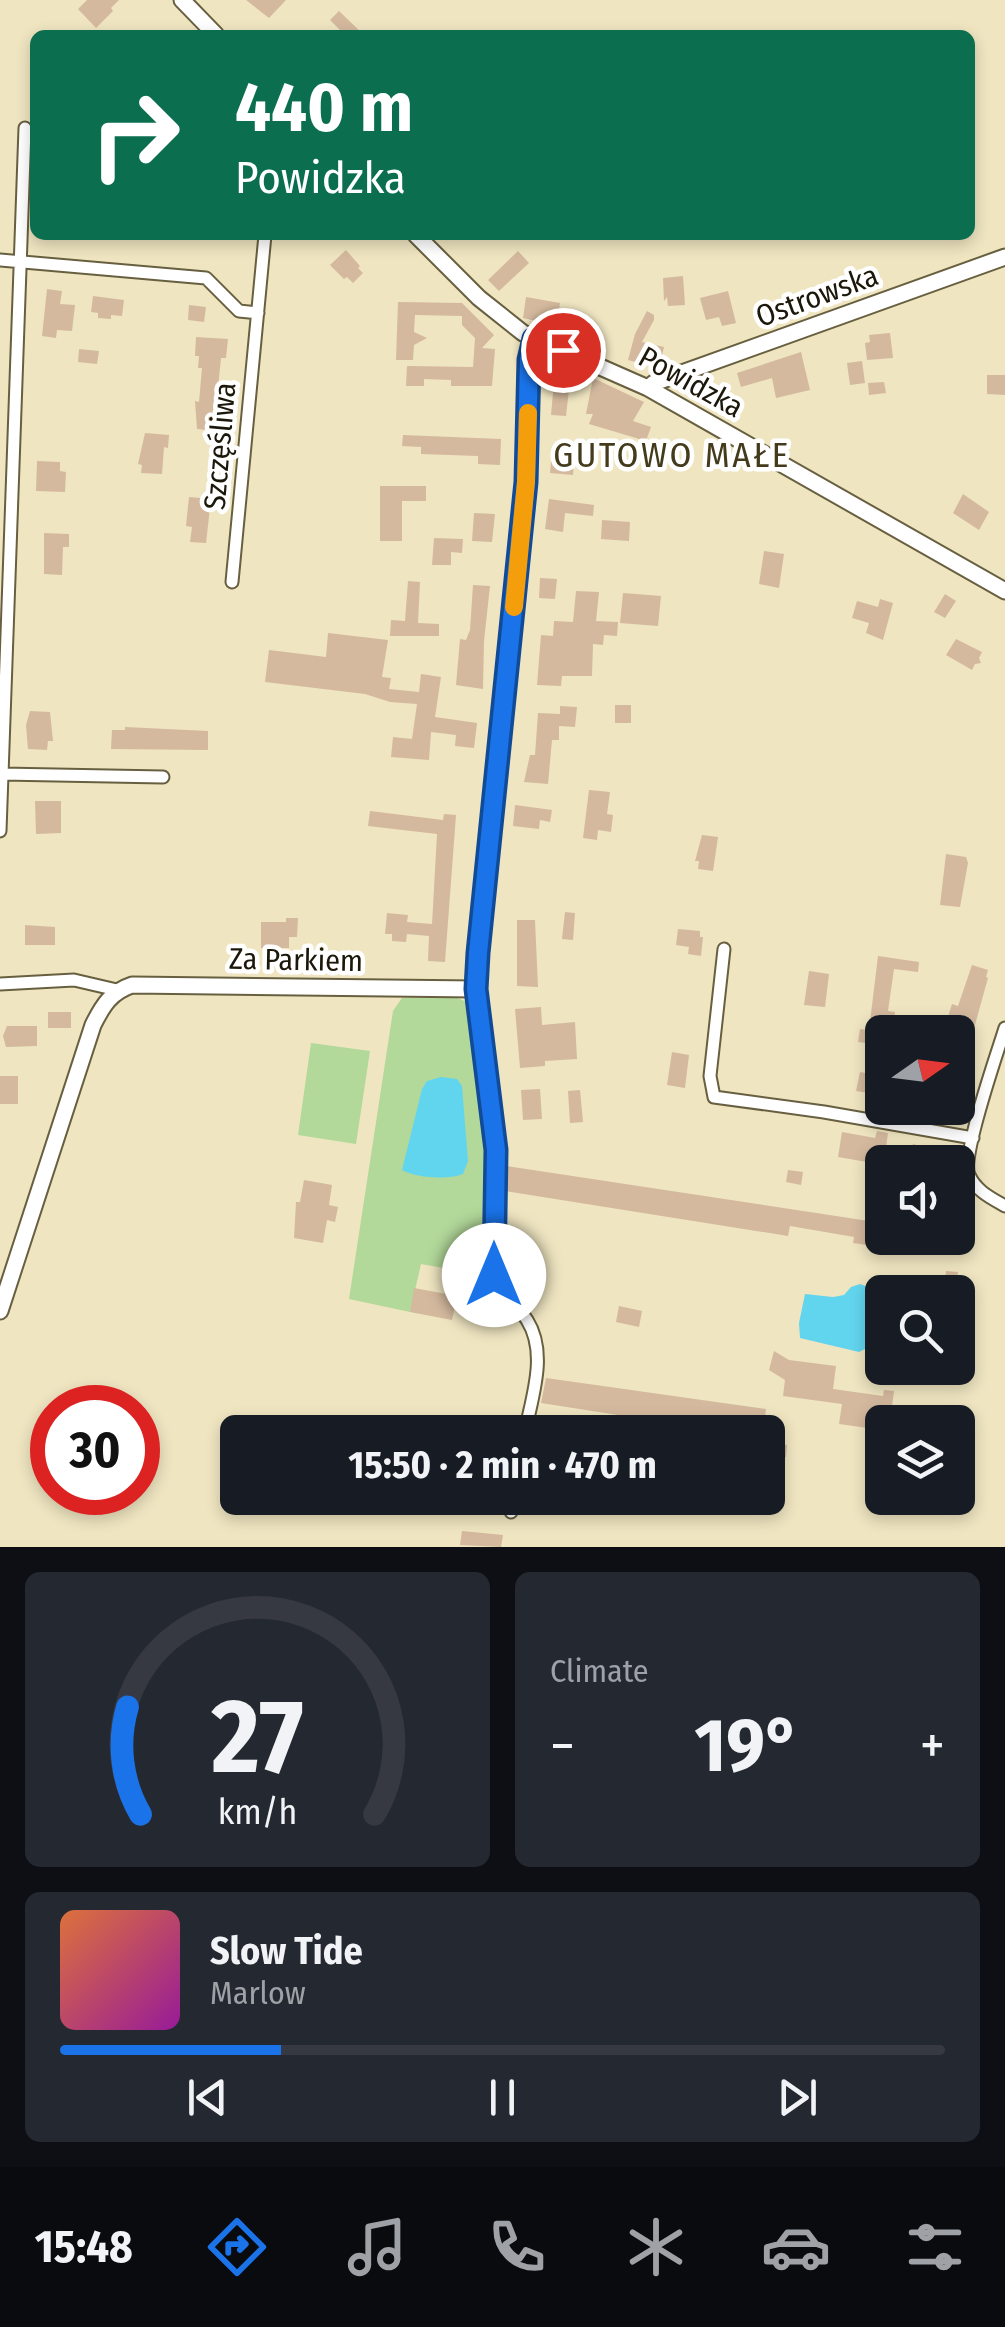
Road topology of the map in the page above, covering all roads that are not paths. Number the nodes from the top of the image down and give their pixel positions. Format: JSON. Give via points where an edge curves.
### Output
{"nodes":[{"id":1,"x":182,"y":0,"type":"edge"},
{"id":2,"x":211,"y":30,"type":"edge"},
{"id":3,"x":25,"y":128,"type":"dead end"},
{"id":4,"x":265,"y":240,"type":"edge"},
{"id":5,"x":421,"y":240,"type":"edge"},
{"id":6,"x":1005,"y":256,"type":"edge"},
{"id":7,"x":0,"y":260,"type":"edge"},
{"id":8,"x":21,"y":262,"type":"junction"},
{"id":9,"x":258,"y":314,"type":"junction"},
{"id":10,"x":534,"y":339,"type":"junction"},
{"id":11,"x":648,"y":388,"type":"junction"},
{"id":12,"x":232,"y":582,"type":"dead end"},
{"id":13,"x":1005,"y":591,"type":"edge"},
{"id":14,"x":2,"y":774,"type":"junction"},
{"id":15,"x":163,"y":777,"type":"dead end"},
{"id":16,"x":0,"y":831,"type":"edge"},
{"id":17,"x":724,"y":949,"type":"dead end"},
{"id":18,"x":0,"y":984,"type":"edge"},
{"id":19,"x":476,"y":989,"type":"junction"},
{"id":20,"x":117,"y":990,"type":"junction"},
{"id":21,"x":1005,"y":1028,"type":"edge"},
{"id":22,"x":973,"y":1138,"type":"junction"},
{"id":23,"x":1005,"y":1206,"type":"edge"},
{"id":24,"x":0,"y":1311,"type":"edge"},
{"id":25,"x":528,"y":1415,"type":"edge"}],
"edges":[{"from":1,"to":2,"type":"street"},
{"from":3,"to":8,"type":"street"},
{"from":4,"to":9,"type":"street","name":"Szczęśliwa"},
{"from":5,"to":10,"type":"street","name":"Powidzka","via":[[479,298]]},
{"from":6,"to":11,"type":"street","name":"Ostrowska"},
{"from":7,"to":8,"type":"street"},
{"from":8,"to":9,"type":"street","via":[[206,278],[239,311]]},
{"from":8,"to":14,"type":"street"},
{"from":9,"to":12,"type":"street","name":"Szczęśliwa"},
{"from":10,"to":11,"type":"street","name":"Powidzka"},
{"from":10,"to":19,"type":"street"},
{"from":11,"to":13,"type":"street","name":"Powidzka"},
{"from":14,"to":15,"type":"street"},
{"from":14,"to":16,"type":"street"},
{"from":17,"to":22,"type":"street","via":[[710,1076],[714,1097]]},
{"from":18,"to":20,"type":"street","name":"Za Parkiem","via":[[74,980]]},
{"from":19,"to":20,"type":"street","name":"Za Parkiem"},
{"from":19,"to":25,"type":"street","via":[[496,1150],[496,1284],[529,1323],[538,1349]]},
{"from":20,"to":24,"type":"street","via":[[93,1025]]},
{"from":21,"to":22,"type":"street"},
{"from":22,"to":23,"type":"street","via":[[968,1173],[980,1192]]}]}
